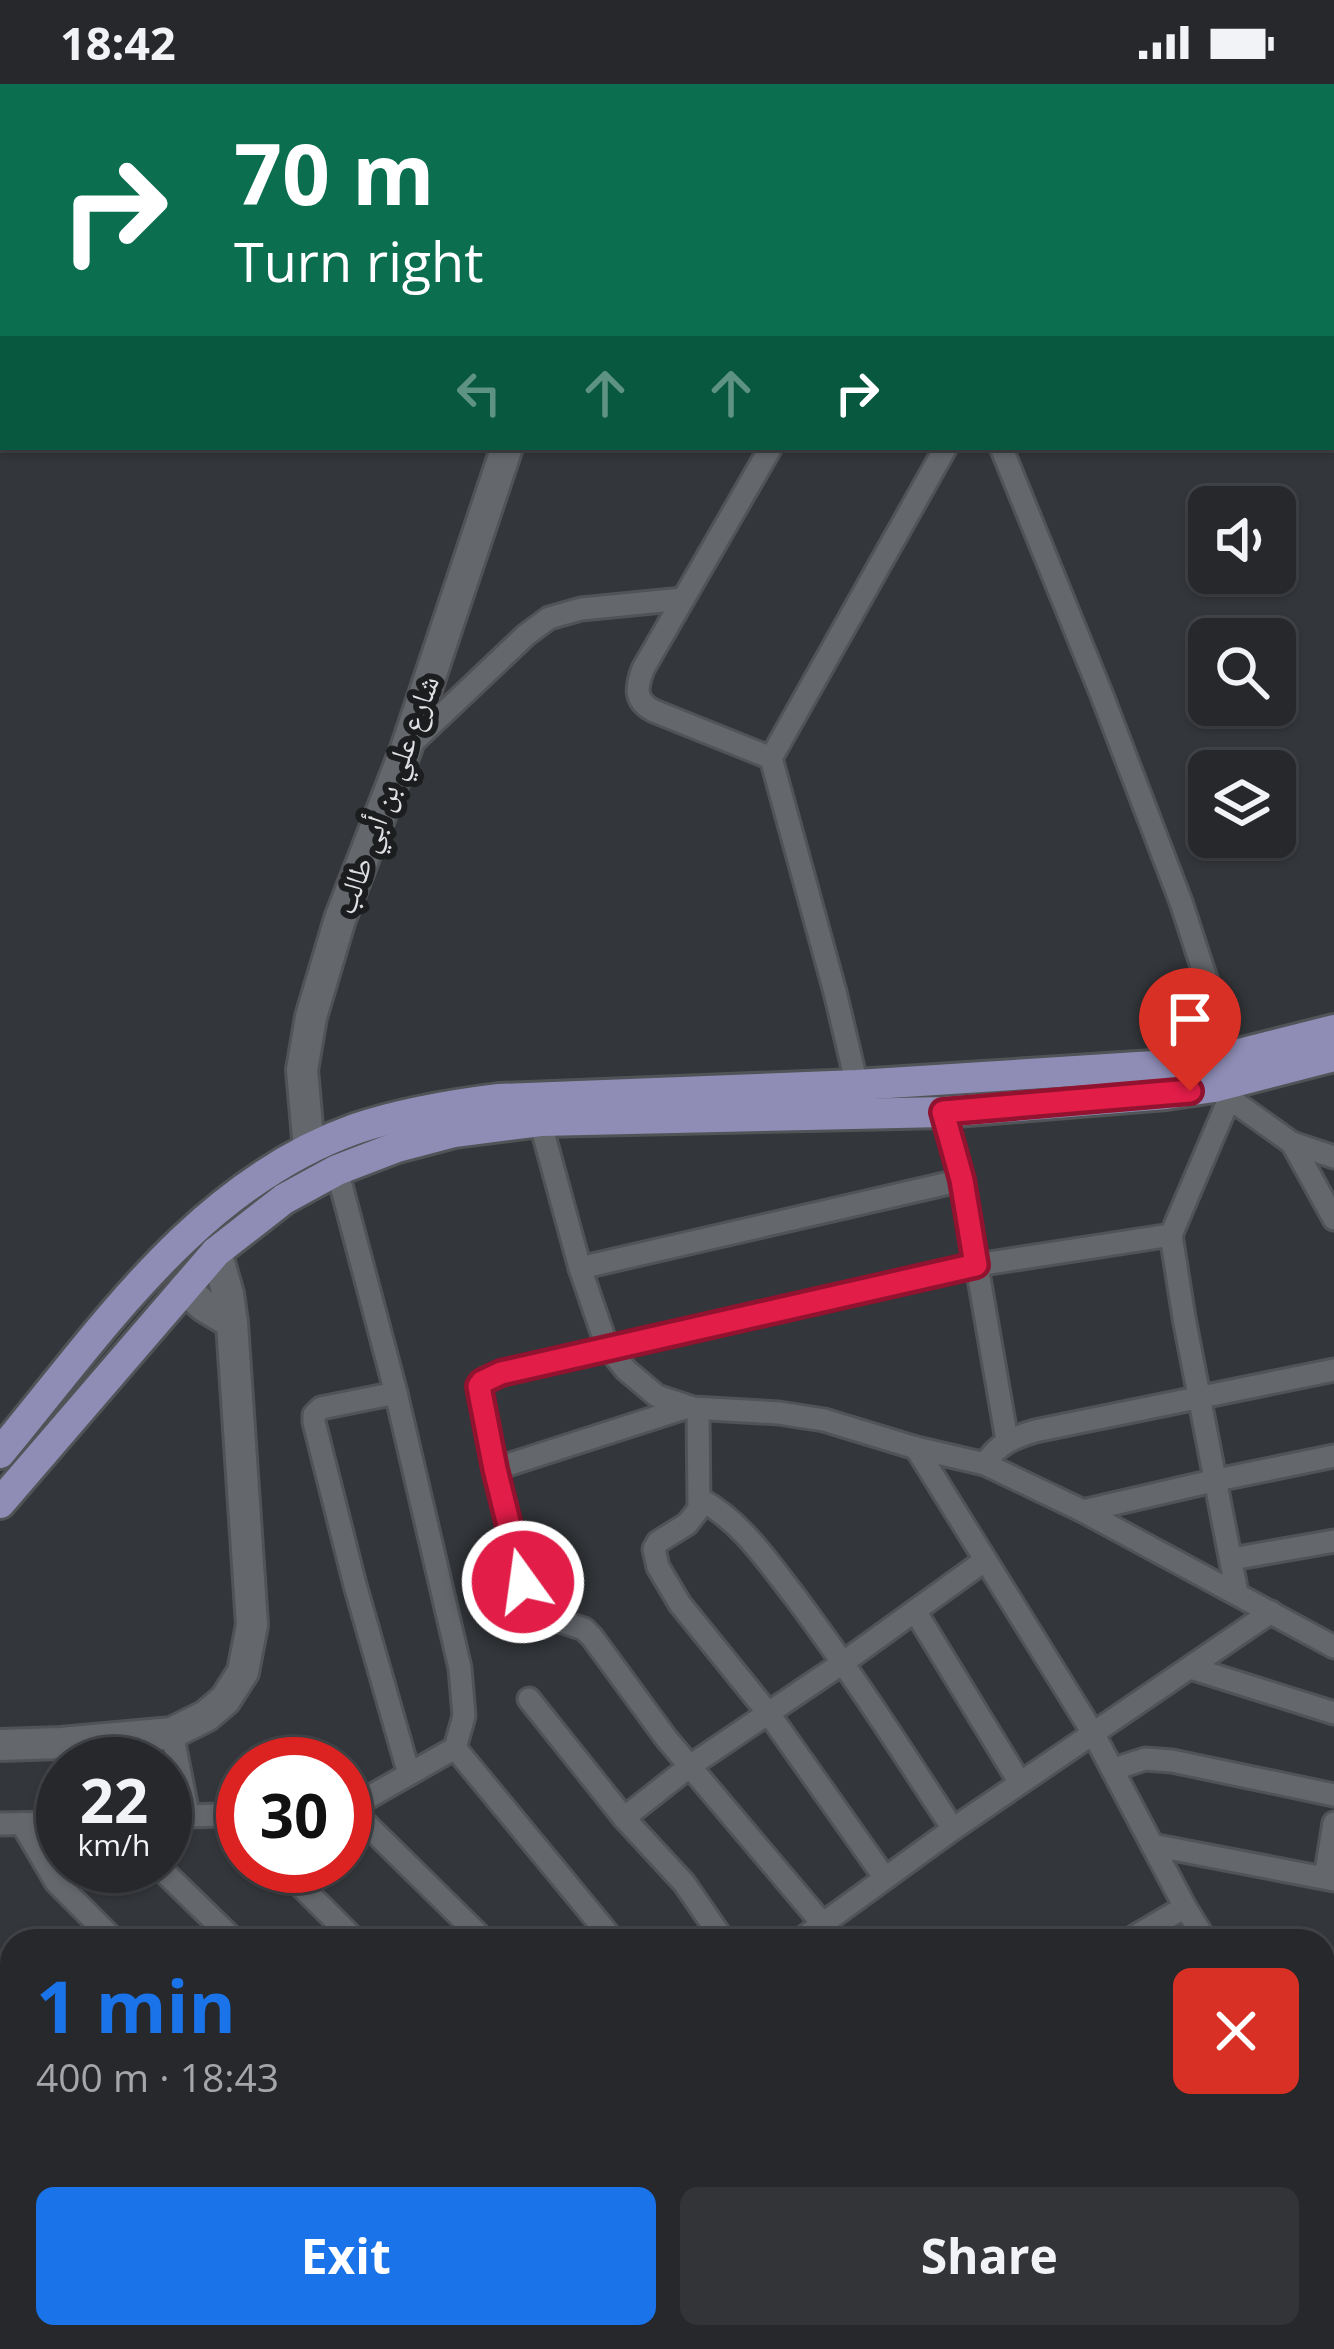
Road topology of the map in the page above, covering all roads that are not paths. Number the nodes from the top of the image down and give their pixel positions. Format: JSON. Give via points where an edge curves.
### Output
{"nodes":[{"id":1,"x":506,"y":450,"type":"edge"},
{"id":2,"x":769,"y":450,"type":"edge"},
{"id":3,"x":944,"y":450,"type":"edge"},
{"id":4,"x":1002,"y":450,"type":"edge"},
{"id":5,"x":683,"y":599,"type":"junction"},
{"id":6,"x":406,"y":748,"type":"junction"},
{"id":7,"x":771,"y":758,"type":"junction"},
{"id":8,"x":1334,"y":1030,"type":"edge"},
{"id":9,"x":1334,"y":1055,"type":"edge"},
{"id":10,"x":1231,"y":1056,"type":"junction"},
{"id":11,"x":856,"y":1084,"type":"junction"},
{"id":12,"x":1221,"y":1093,"type":"junction"},
{"id":13,"x":943,"y":1112,"type":"junction"},
{"id":14,"x":540,"y":1121,"type":"junction"},
{"id":15,"x":1292,"y":1144,"type":"junction"},
{"id":16,"x":309,"y":1149,"type":"junction"},
{"id":17,"x":1334,"y":1157,"type":"edge"},
{"id":18,"x":337,"y":1170,"type":"junction"},
{"id":19,"x":962,"y":1180,"type":"junction"},
{"id":20,"x":1334,"y":1219,"type":"edge"},
{"id":21,"x":1171,"y":1235,"type":"junction"},
{"id":22,"x":217,"y":1252,"type":"junction"},
{"id":23,"x":976,"y":1265,"type":"junction"},
{"id":24,"x":580,"y":1268,"type":"junction"},
{"id":25,"x":184,"y":1288,"type":"junction"},
{"id":26,"x":232,"y":1323,"type":"junction"},
{"id":27,"x":610,"y":1350,"type":"junction"},
{"id":28,"x":1334,"y":1370,"type":"edge"},
{"id":29,"x":395,"y":1393,"type":"junction"},
{"id":30,"x":1201,"y":1398,"type":"junction"},
{"id":31,"x":693,"y":1408,"type":"junction"},
{"id":32,"x":1007,"y":1440,"type":"junction"},
{"id":33,"x":916,"y":1448,"type":"junction"},
{"id":34,"x":0,"y":1453,"type":"edge"},
{"id":35,"x":1334,"y":1456,"type":"edge"},
{"id":36,"x":985,"y":1464,"type":"junction"},
{"id":37,"x":495,"y":1469,"type":"junction"},
{"id":38,"x":1216,"y":1480,"type":"junction"},
{"id":39,"x":1,"y":1499,"type":"edge"},
{"id":40,"x":700,"y":1499,"type":"junction"},
{"id":41,"x":1083,"y":1511,"type":"junction"},
{"id":42,"x":1334,"y":1540,"type":"edge"},
{"id":43,"x":1232,"y":1559,"type":"junction"},
{"id":44,"x":984,"y":1561,"type":"junction"},
{"id":45,"x":1237,"y":1593,"type":"junction"},
{"id":46,"x":915,"y":1611,"type":"junction"},
{"id":47,"x":1271,"y":1612,"type":"junction"},
{"id":48,"x":1334,"y":1647,"type":"edge"},
{"id":49,"x":844,"y":1662,"type":"junction"},
{"id":50,"x":1191,"y":1668,"type":"junction"},
{"id":51,"x":529,"y":1699,"type":"dead end"},
{"id":52,"x":1334,"y":1713,"type":"edge"},
{"id":53,"x":769,"y":1714,"type":"junction"},
{"id":54,"x":172,"y":1733,"type":"junction"},
{"id":55,"x":1093,"y":1733,"type":"junction"},
{"id":56,"x":172,"y":1737,"type":"edge"},
{"id":57,"x":0,"y":1745,"type":"edge"},
{"id":58,"x":455,"y":1748,"type":"junction"},
{"id":59,"x":690,"y":1766,"type":"junction"},
{"id":60,"x":1114,"y":1768,"type":"junction"},
{"id":61,"x":409,"y":1774,"type":"junction"},
{"id":62,"x":1020,"y":1783,"type":"junction"},
{"id":63,"x":372,"y":1794,"type":"edge"},
{"id":64,"x":1334,"y":1795,"type":"edge"},
{"id":65,"x":624,"y":1818,"type":"junction"},
{"id":66,"x":1334,"y":1823,"type":"edge"},
{"id":67,"x":11,"y":1824,"type":"edge"},
{"id":68,"x":953,"y":1829,"type":"junction"},
{"id":69,"x":372,"y":1833,"type":"edge"},
{"id":70,"x":1152,"y":1845,"type":"junction"},
{"id":71,"x":885,"y":1878,"type":"junction"},
{"id":72,"x":1329,"y":1879,"type":"edge"},
{"id":73,"x":186,"y":1893,"type":"edge"},
{"id":74,"x":308,"y":1893,"type":"edge"},
{"id":75,"x":1185,"y":1907,"type":"junction"},
{"id":76,"x":822,"y":1923,"type":"junction"},
{"id":77,"x":103,"y":1929,"type":"edge"},
{"id":78,"x":223,"y":1929,"type":"edge"},
{"id":79,"x":344,"y":1929,"type":"edge"},
{"id":80,"x":470,"y":1929,"type":"edge"},
{"id":81,"x":604,"y":1929,"type":"edge"},
{"id":82,"x":716,"y":1929,"type":"edge"},
{"id":83,"x":815,"y":1929,"type":"edge"},
{"id":84,"x":1147,"y":1929,"type":"edge"},
{"id":85,"x":1199,"y":1929,"type":"edge"}],
"edges":[{"from":1,"to":6,"type":"street","name":"شارع علي بن أبي طالب"},
{"from":2,"to":5,"type":"street"},
{"from":3,"to":7,"type":"street"},
{"from":4,"to":10,"type":"street","via":[[1181,902]]},
{"from":5,"to":6,"type":"street","via":[[549,618]]},
{"from":5,"to":7,"type":"street","via":[[643,669],[640,703]]},
{"from":6,"to":16,"type":"street","name":"شارع علي بن أبي طالب","via":[[310,1017],[302,1070]]},
{"from":7,"to":11,"type":"street"},
{"from":8,"to":10,"type":"main road"},
{"from":9,"to":12,"type":"main road"},
{"from":10,"to":11,"type":"main road"},
{"from":11,"to":16,"type":"main road","via":[[499,1099],[403,1115]]},
{"from":12,"to":13,"type":"main road"},
{"from":12,"to":15,"type":"street"},
{"from":12,"to":21,"type":"street"},
{"from":13,"to":14,"type":"main road"},
{"from":13,"to":19,"type":"street"},
{"from":14,"to":18,"type":"main road","via":[[454,1132]]},
{"from":14,"to":24,"type":"street"},
{"from":15,"to":17,"type":"street"},
{"from":15,"to":20,"type":"street"},
{"from":16,"to":34,"type":"main road","via":[[189,1232]]},
{"from":18,"to":22,"type":"main road"},
{"from":18,"to":29,"type":"street"},
{"from":19,"to":23,"type":"street"},
{"from":19,"to":24,"type":"street"},
{"from":21,"to":23,"type":"street"},
{"from":21,"to":30,"type":"street"},
{"from":22,"to":25,"type":"main road"},
{"from":22,"to":26,"type":"street"},
{"from":23,"to":27,"type":"street"},
{"from":23,"to":32,"type":"street"},
{"from":24,"to":27,"type":"street"},
{"from":25,"to":26,"type":"street"},
{"from":25,"to":39,"type":"main road"},
{"from":26,"to":54,"type":"street","via":[[252,1625],[243,1672],[225,1700]]},
{"from":27,"to":31,"type":"street","via":[[641,1385]]},
{"from":27,"to":37,"type":"street","via":[[482,1382]]},
{"from":28,"to":30,"type":"street"},
{"from":29,"to":58,"type":"street","via":[[460,1668],[464,1716]]},
{"from":29,"to":61,"type":"street","via":[[321,1408],[314,1422]]},
{"from":30,"to":32,"type":"street"},
{"from":30,"to":38,"type":"street"},
{"from":31,"to":33,"type":"street","via":[[824,1420]]},
{"from":31,"to":37,"type":"street"},
{"from":31,"to":40,"type":"street"},
{"from":32,"to":36,"type":"street"},
{"from":33,"to":36,"type":"street"},
{"from":33,"to":44,"type":"street"},
{"from":35,"to":38,"type":"street"},
{"from":36,"to":41,"type":"street"},
{"from":37,"to":59,"type":"street","via":[[528,1598],[592,1637]]},
{"from":38,"to":41,"type":"street"},
{"from":38,"to":43,"type":"street"},
{"from":40,"to":49,"type":"street","via":[[734,1521]]},
{"from":40,"to":53,"type":"street","via":[[694,1517],[658,1542],[658,1568]]},
{"from":41,"to":45,"type":"street"},
{"from":42,"to":43,"type":"street"},
{"from":43,"to":45,"type":"street"},
{"from":44,"to":46,"type":"street"},
{"from":44,"to":55,"type":"street"},
{"from":45,"to":47,"type":"street"},
{"from":46,"to":49,"type":"street"},
{"from":46,"to":62,"type":"street"},
{"from":47,"to":48,"type":"street"},
{"from":47,"to":50,"type":"street"},
{"from":49,"to":53,"type":"street"},
{"from":49,"to":68,"type":"street"},
{"from":50,"to":52,"type":"street"},
{"from":50,"to":55,"type":"street"},
{"from":51,"to":65,"type":"street"},
{"from":53,"to":59,"type":"street"},
{"from":53,"to":71,"type":"street"},
{"from":54,"to":56,"type":"street"},
{"from":54,"to":57,"type":"street"},
{"from":55,"to":60,"type":"street"},
{"from":55,"to":62,"type":"street"},
{"from":58,"to":61,"type":"street"},
{"from":58,"to":81,"type":"street"},
{"from":59,"to":65,"type":"street"},
{"from":59,"to":76,"type":"street"},
{"from":60,"to":64,"type":"street","via":[[1172,1761]]},
{"from":60,"to":70,"type":"street"},
{"from":61,"to":63,"type":"street"},
{"from":62,"to":68,"type":"street"},
{"from":65,"to":82,"type":"street"},
{"from":66,"to":72,"type":"street"},
{"from":67,"to":77,"type":"street"},
{"from":68,"to":71,"type":"street"},
{"from":69,"to":80,"type":"street"},
{"from":70,"to":72,"type":"street"},
{"from":70,"to":75,"type":"street"},
{"from":71,"to":76,"type":"street"},
{"from":73,"to":78,"type":"street"},
{"from":74,"to":79,"type":"street"},
{"from":75,"to":84,"type":"street"},
{"from":75,"to":85,"type":"street"},
{"from":76,"to":83,"type":"street"}]}
